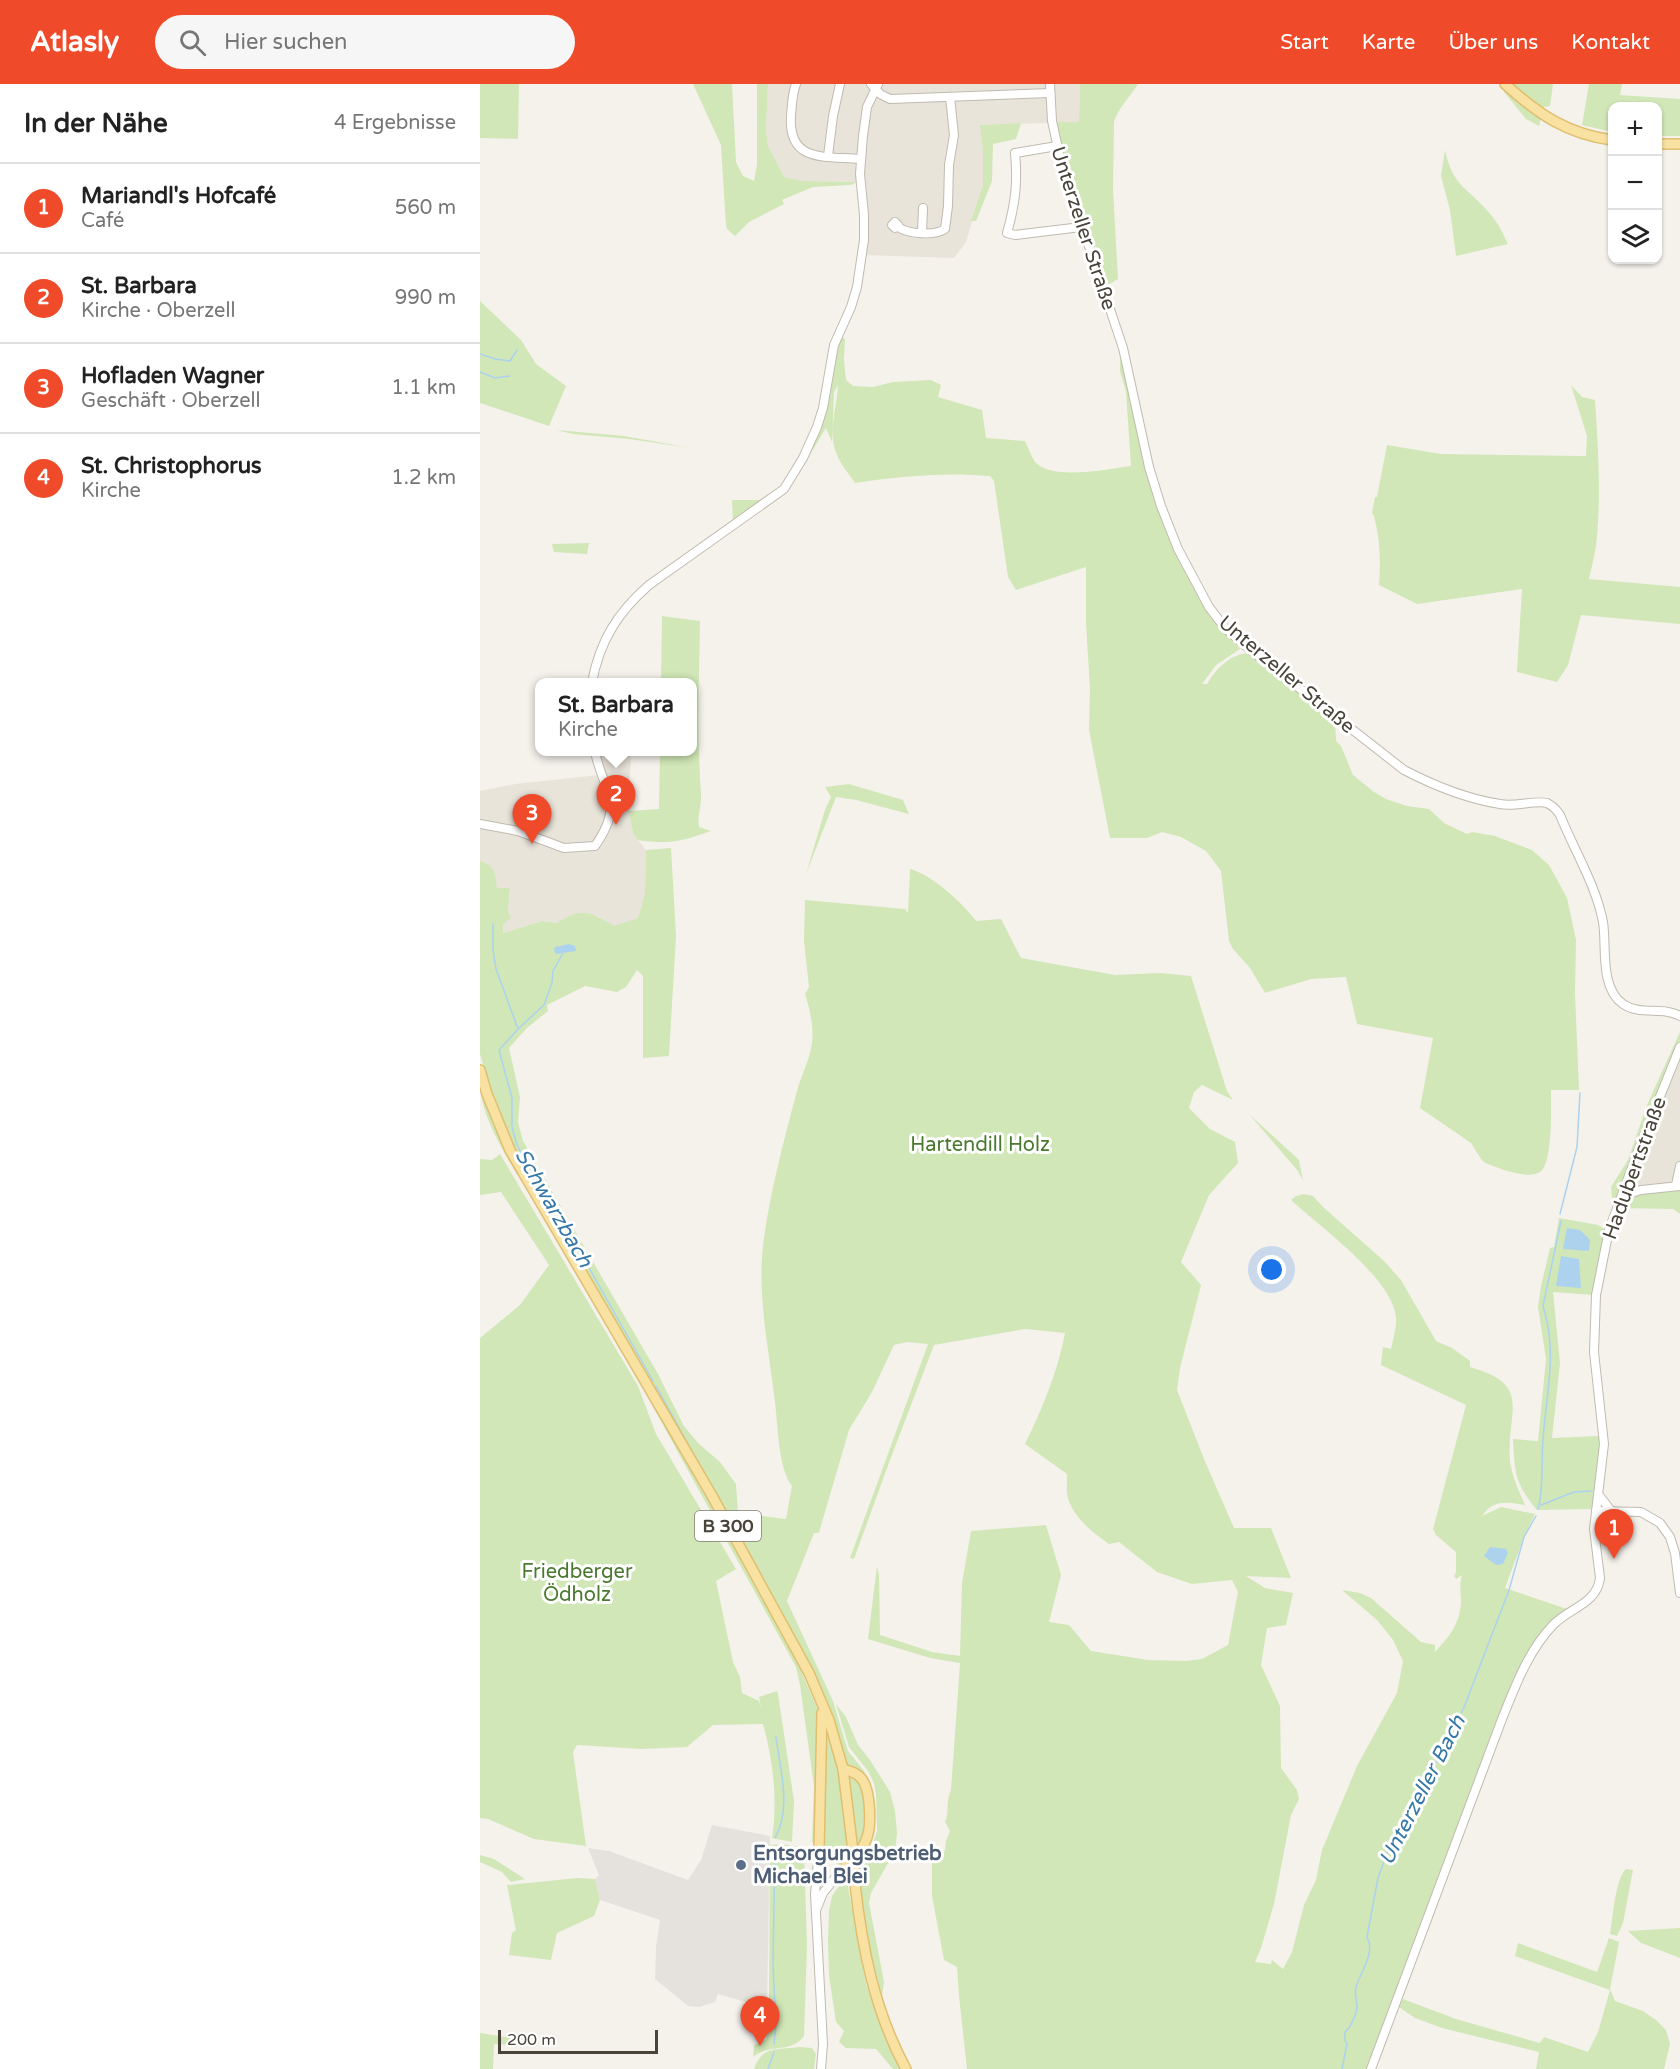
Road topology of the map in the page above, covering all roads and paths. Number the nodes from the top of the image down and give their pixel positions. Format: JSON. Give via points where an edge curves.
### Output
{"nodes":[{"id":1,"x":796,"y":84,"type":"edge"},
{"id":2,"x":840,"y":84,"type":"edge"},
{"id":3,"x":875,"y":85,"type":"edge"},
{"id":4,"x":1508,"y":87,"type":"edge"},
{"id":5,"x":1050,"y":88,"type":"edge"},
{"id":6,"x":950,"y":97,"type":"junction"},
{"id":7,"x":1608,"y":139,"type":"edge"},
{"id":8,"x":1662,"y":144,"type":"edge"},
{"id":9,"x":1680,"y":144,"type":"edge"},
{"id":10,"x":1057,"y":146,"type":"junction"},
{"id":11,"x":828,"y":156,"type":"junction"},
{"id":12,"x":860,"y":159,"type":"junction"},
{"id":13,"x":923,"y":208,"type":"dead end"},
{"id":14,"x":898,"y":227,"type":"dead end"},
{"id":15,"x":1082,"y":227,"type":"junction"},
{"id":16,"x":922,"y":233,"type":"junction"},
{"id":17,"x":593,"y":678,"type":"edge"},
{"id":18,"x":597,"y":756,"type":"edge"},
{"id":19,"x":480,"y":824,"type":"edge"},
{"id":20,"x":1680,"y":1016,"type":"edge"},
{"id":21,"x":1680,"y":1047,"type":"edge"},
{"id":22,"x":480,"y":1070,"type":"edge"},
{"id":23,"x":1680,"y":1166,"type":"edge"},
{"id":24,"x":1678,"y":1185,"type":"edge"},
{"id":25,"x":1622,"y":1196,"type":"junction"},
{"id":26,"x":1598,"y":1494,"type":"junction"},
{"id":27,"x":1596,"y":1511,"type":"junction"},
{"id":28,"x":1612,"y":1512,"type":"junction"},
{"id":29,"x":1680,"y":1593,"type":"edge"},
{"id":30,"x":821,"y":1699,"type":"junction"},
{"id":31,"x":843,"y":1769,"type":"junction"},
{"id":32,"x":819,"y":1850,"type":"joint"},
{"id":33,"x":839,"y":1873,"type":"joint"},
{"id":34,"x":815,"y":1916,"type":"junction"},
{"id":35,"x":821,"y":2069,"type":"edge"},
{"id":36,"x":906,"y":2069,"type":"edge"},
{"id":37,"x":1371,"y":2069,"type":"edge"}],
"edges":[{"from":1,"to":11,"type":"street","via":[[792,137],[802,150]]},
{"from":2,"to":11,"type":"street"},
{"from":3,"to":6,"type":"street","via":[[880,94],[890,99]]},
{"from":3,"to":12,"type":"street","via":[[867,107]]},
{"from":4,"to":7,"type":"main road","via":[[1549,120],[1570,130]]},
{"from":5,"to":6,"type":"street"},
{"from":5,"to":10,"type":"street","name":"Unterzeller Straße"},
{"from":6,"to":16,"type":"street","via":[[954,135],[947,222],[943,231]]},
{"from":8,"to":9,"type":"main road"},
{"from":10,"to":15,"type":"street","name":"Unterzeller Straße"},
{"from":10,"to":15,"type":"street","via":[[1015,153],[1018,178],[1007,233]]},
{"from":11,"to":12,"type":"street"},
{"from":12,"to":17,"type":"street","via":[[864,240],[857,287],[834,345],[817,427],[794,475],[784,489],[649,585],[624,609],[600,650]]},
{"from":13,"to":16,"type":"street"},
{"from":14,"to":16,"type":"street"},
{"from":15,"to":20,"type":"street","name":"Unterzeller Straße","via":[[1123,348],[1161,506],[1182,558],[1209,608],[1248,648],[1404,770],[1428,783],[1499,804],[1541,802],[1554,807],[1600,909],[1608,978],[1614,995],[1635,1010]]},
{"from":18,"to":19,"type":"street","via":[[611,806],[608,827],[596,846],[564,848],[519,831]]},
{"from":21,"to":25,"type":"street","name":"Hadubertstraße"},
{"from":22,"to":30,"type":"main road","number":"B 300","via":[[510,1150],[711,1494]]},
{"from":23,"to":24,"type":"street"},
{"from":24,"to":25,"type":"street"},
{"from":25,"to":26,"type":"street","name":"Hadubertstraße","via":[[1603,1256],[1596,1295],[1594,1333],[1604,1444]]},
{"from":26,"to":27,"type":"street","name":"Hadubertstraße"},
{"from":26,"to":28,"type":"street"},
{"from":27,"to":28,"type":"street"},
{"from":27,"to":37,"type":"street","name":"Hadubertstraße","via":[[1594,1529],[1600,1578],[1595,1595],[1546,1632],[1519,1678]]},
{"from":28,"to":29,"type":"street","via":[[1641,1512],[1660,1522],[1673,1545]]},
{"from":30,"to":31,"type":"main road","number":"B 300"},
{"from":30,"to":32,"type":"main road"},
{"from":31,"to":33,"type":"main road","via":[[865,1783],[870,1819],[866,1842]]},
{"from":31,"to":36,"type":"main road","number":"B 300","bridge":true,"via":[[862,1941],[884,2018]]},
{"from":32,"to":34,"type":"street"},
{"from":33,"to":34,"type":"street","via":[[824,1893]]},
{"from":34,"to":35,"type":"street"}]}
